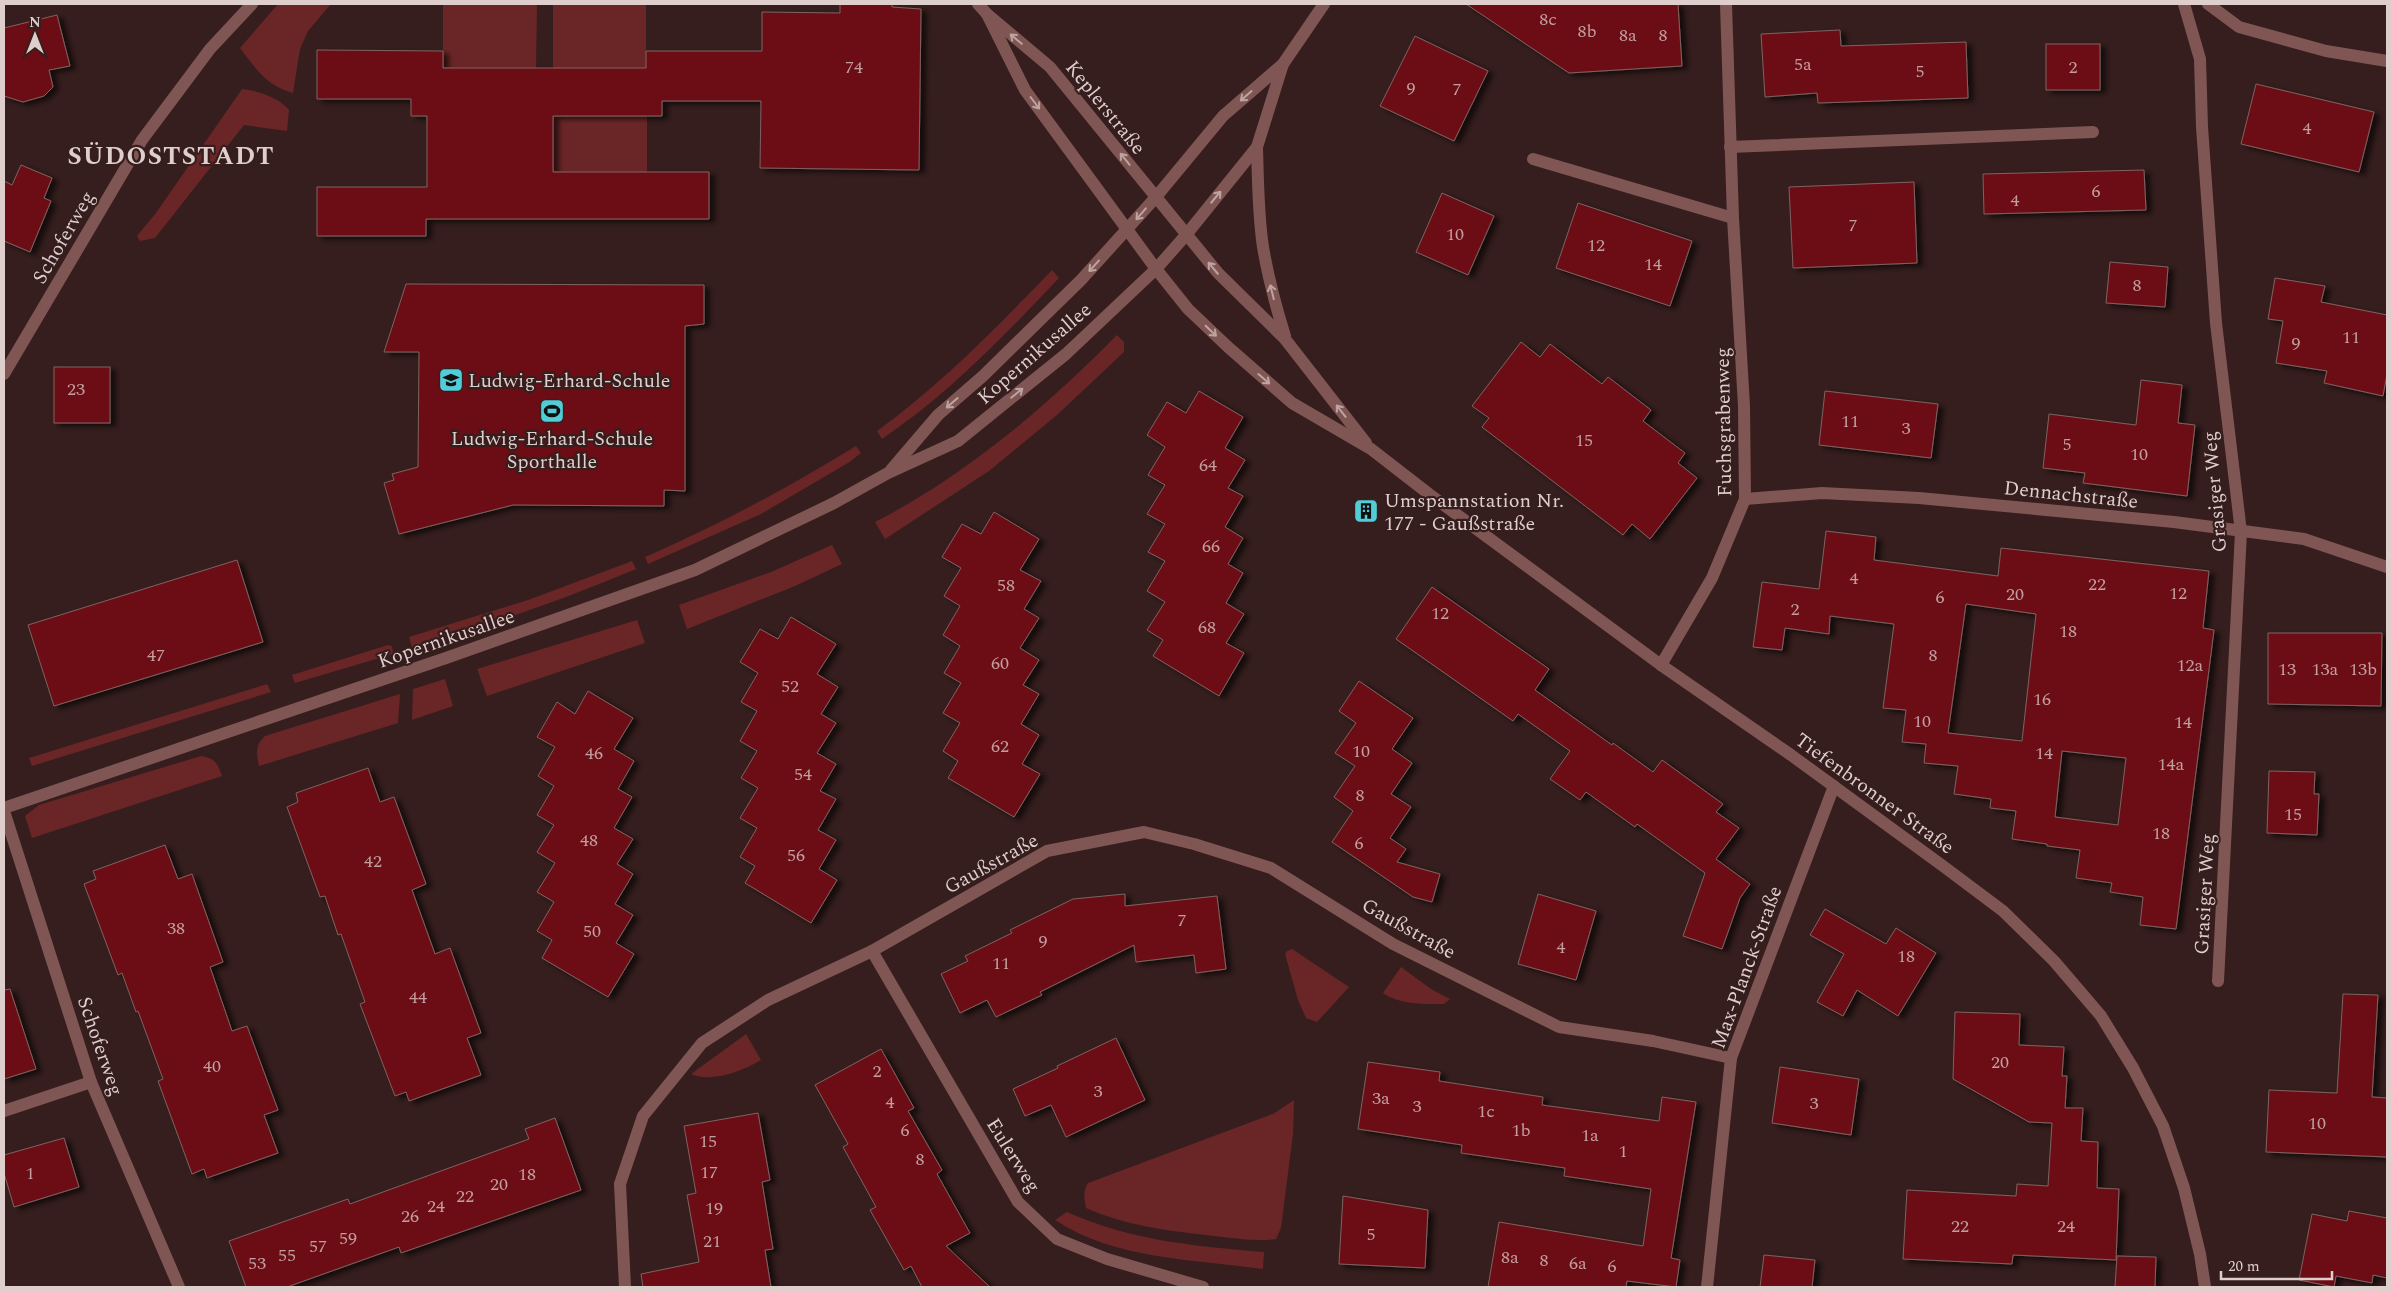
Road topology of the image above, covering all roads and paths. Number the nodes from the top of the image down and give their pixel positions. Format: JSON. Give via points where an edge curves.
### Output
{"nodes":[{"id":1,"x":252,"y":4,"type":"edge"},
{"id":2,"x":978,"y":4,"type":"edge"},
{"id":3,"x":1324,"y":4,"type":"edge"},
{"id":4,"x":1726,"y":4,"type":"edge"},
{"id":5,"x":2184,"y":4,"type":"edge"},
{"id":6,"x":2208,"y":4,"type":"edge"},
{"id":7,"x":987,"y":14,"type":"junction"},
{"id":8,"x":2387,"y":61,"type":"edge"},
{"id":9,"x":1283,"y":64,"type":"junction"},
{"id":10,"x":2093,"y":132,"type":"dead end"},
{"id":11,"x":1257,"y":147,"type":"junction"},
{"id":12,"x":1730,"y":147,"type":"junction"},
{"id":13,"x":1533,"y":159,"type":"dead end"},
{"id":14,"x":1156,"y":197,"type":"junction"},
{"id":15,"x":1733,"y":218,"type":"junction"},
{"id":16,"x":1127,"y":230,"type":"junction"},
{"id":17,"x":1186,"y":235,"type":"junction"},
{"id":18,"x":1156,"y":269,"type":"junction"},
{"id":19,"x":1285,"y":339,"type":"junction"},
{"id":20,"x":4,"y":374,"type":"edge"},
{"id":21,"x":1371,"y":449,"type":"junction"},
{"id":22,"x":888,"y":473,"type":"junction"},
{"id":23,"x":1745,"y":499,"type":"junction"},
{"id":24,"x":2240,"y":532,"type":"junction"},
{"id":25,"x":2387,"y":567,"type":"edge"},
{"id":26,"x":1661,"y":664,"type":"junction"},
{"id":27,"x":1834,"y":786,"type":"junction"},
{"id":28,"x":4,"y":809,"type":"edge"},
{"id":29,"x":872,"y":951,"type":"junction"},
{"id":30,"x":2218,"y":981,"type":"dead end"},
{"id":31,"x":1731,"y":1058,"type":"junction"},
{"id":32,"x":91,"y":1082,"type":"junction"},
{"id":33,"x":4,"y":1111,"type":"edge"},
{"id":34,"x":179,"y":1287,"type":"edge"},
{"id":35,"x":625,"y":1287,"type":"edge"},
{"id":36,"x":1203,"y":1287,"type":"edge"},
{"id":37,"x":1707,"y":1287,"type":"edge"},
{"id":38,"x":2205,"y":1287,"type":"edge"}],
"edges":[{"from":1,"to":20,"type":"street","name":"Schoferweg","via":[[210,49],[142,140]]},
{"from":2,"to":7,"type":"street","name":"Keplerstraße"},
{"from":3,"to":9,"type":"street"},
{"from":4,"to":12,"type":"street","name":"Fuchsgrabenweg"},
{"from":5,"to":24,"type":"street","name":"Grasiger Weg","via":[[2200,59],[2216,322]]},
{"from":6,"to":8,"type":"street","via":[[2239,27],[2326,51]]},
{"from":14,"to":7,"type":"street","name":"Keplerstraße","one_way":true,"via":[[1050,67]]},
{"from":7,"to":16,"type":"street","name":"Keplerstraße","one_way":true,"via":[[1025,90]]},
{"from":9,"to":11,"type":"street"},
{"from":9,"to":14,"type":"street","one_way":true,"via":[[1223,116]]},
{"from":10,"to":12,"type":"street"},
{"from":17,"to":11,"type":"street","one_way":true},
{"from":19,"to":11,"type":"street","one_way":true,"via":[[1263,246]]},
{"from":12,"to":15,"type":"street","name":"Fuchsgrabenweg"},
{"from":13,"to":15,"type":"street"},
{"from":14,"to":16,"type":"street","one_way":true},
{"from":14,"to":17,"type":"street","name":"Keplerstraße"},
{"from":15,"to":23,"type":"street","name":"Fuchsgrabenweg","via":[[1740,319]]},
{"from":16,"to":18,"type":"street","name":"Tiefenbronner Straße"},
{"from":16,"to":22,"type":"street","name":"Kopernikusallee","one_way":true,"via":[[1067,294],[938,415]]},
{"from":17,"to":18,"type":"street","name":"Kopernikusallee"},
{"from":19,"to":17,"type":"street","name":"Tiefenbronner Straße","one_way":true,"via":[[1218,274]]},
{"from":18,"to":21,"type":"street","name":"Tiefenbronner Straße","one_way":true,"via":[[1188,309],[1292,403]]},
{"from":22,"to":18,"type":"street","name":"Kopernikusallee","one_way":true,"via":[[958,441],[1066,354]]},
{"from":21,"to":19,"type":"street","name":"Tiefenbronner Straße","one_way":true},
{"from":21,"to":26,"type":"street","name":"Tiefenbronner Straße"},
{"from":22,"to":28,"type":"street","name":"Kopernikusallee","via":[[834,503],[695,570]]},
{"from":23,"to":24,"type":"street","name":"Dennachstraße","via":[[1822,493],[1919,498],[2174,522]]},
{"from":23,"to":26,"type":"street","name":"Fuchsgrabenweg","via":[[1712,578]]},
{"from":24,"to":25,"type":"street","name":"Dennachstraße","via":[[2304,539]]},
{"from":24,"to":30,"type":"street","name":"Grasiger Weg"},
{"from":26,"to":27,"type":"street","name":"Tiefenbronner Straße"},
{"from":27,"to":31,"type":"street","name":"Max-Planck-Straße"},
{"from":27,"to":38,"type":"street","name":"Tiefenbronner Straße","via":[[2004,911],[2054,961],[2101,1016],[2163,1126],[2184,1188]]},
{"from":28,"to":32,"type":"street","name":"Schoferweg"},
{"from":29,"to":31,"type":"street","name":"Gaußstraße","via":[[1047,851],[1144,832],[1272,868],[1394,944],[1559,1027],[1653,1041]]},
{"from":29,"to":35,"type":"street","name":"Gaußstraße","via":[[768,1000],[702,1042],[643,1116],[620,1184]]},
{"from":29,"to":36,"type":"street","name":"Eulerweg","via":[[1018,1202],[1057,1239],[1107,1259]]},
{"from":31,"to":37,"type":"street","name":"Max-Planck-Straße"},
{"from":32,"to":33,"type":"street"},
{"from":32,"to":34,"type":"street","name":"Schoferweg"}]}
